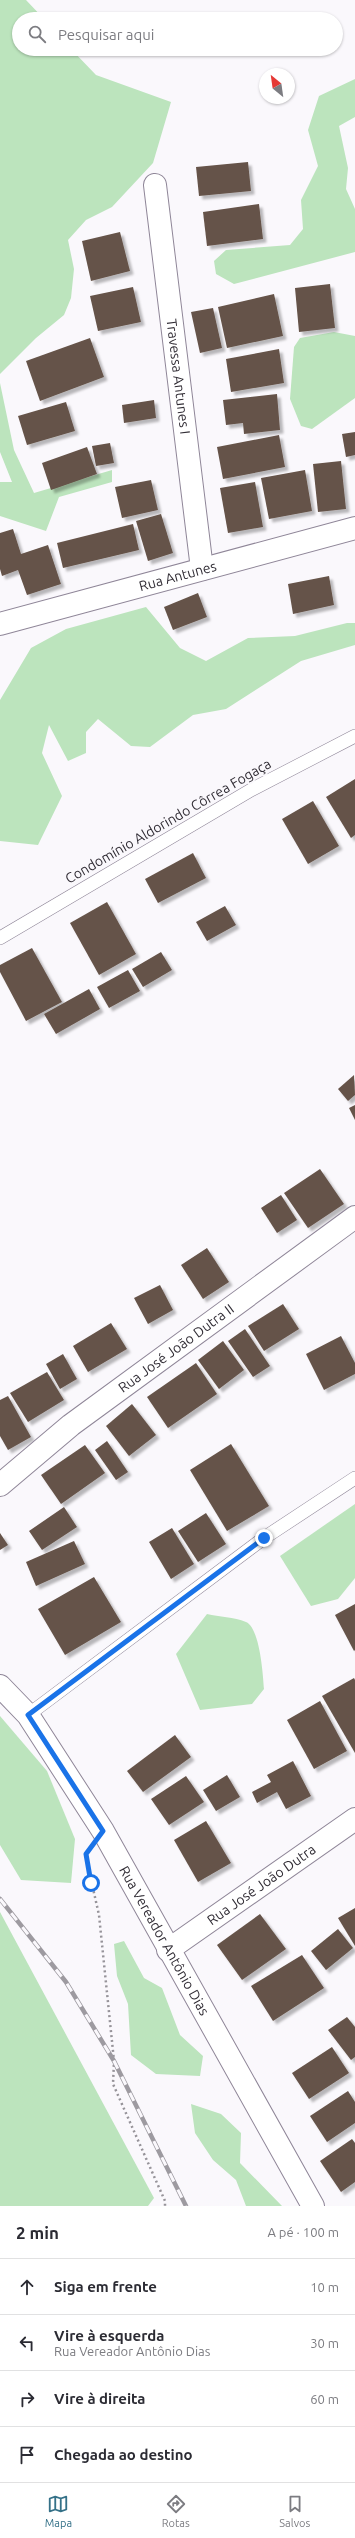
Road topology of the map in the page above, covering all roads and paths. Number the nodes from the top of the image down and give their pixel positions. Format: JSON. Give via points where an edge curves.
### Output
{"nodes":[{"id":1,"x":155,"y":185,"type":"dead end"},
{"id":2,"x":355,"y":528,"type":"edge"},
{"id":3,"x":202,"y":569,"type":"junction"},
{"id":4,"x":0,"y":624,"type":"edge"},
{"id":5,"x":355,"y":736,"type":"edge"},
{"id":6,"x":0,"y":938,"type":"edge"},
{"id":7,"x":355,"y":1217,"type":"edge"},
{"id":8,"x":355,"y":1478,"type":"edge"},
{"id":9,"x":0,"y":1485,"type":"edge"},
{"id":10,"x":0,"y":1686,"type":"edge"},
{"id":11,"x":28,"y":1715,"type":"junction"},
{"id":12,"x":355,"y":1819,"type":"edge"},
{"id":13,"x":103,"y":1831,"type":"junction"},
{"id":14,"x":168,"y":1950,"type":"junction"},
{"id":15,"x":165,"y":2206,"type":"edge"},
{"id":16,"x":313,"y":2206,"type":"edge"}],
"edges":[{"from":1,"to":3,"type":"street","name":"Travessa Antunes I"},
{"from":2,"to":3,"type":"street","name":"Rua Antunes"},
{"from":3,"to":4,"type":"street","name":"Rua Antunes"},
{"from":5,"to":6,"type":"lane","name":"Condomínio Aldorindo Côrrea Fogaça","via":[[251,790]]},
{"from":7,"to":9,"type":"street","name":"Rua José João Dutra II","via":[[71,1425]]},
{"from":8,"to":11,"type":"lane","via":[[264,1538]]},
{"from":10,"to":11,"type":"street","name":"Rua Vereador Antônio Dias"},
{"from":11,"to":13,"type":"street","name":"Rua Vereador Antônio Dias"},
{"from":12,"to":14,"type":"street","name":"Rua José João Dutra"},
{"from":13,"to":14,"type":"street","name":"Rua Vereador Antônio Dias"},
{"from":13,"to":15,"type":"path","via":[[86,1854],[99,1915],[114,2061],[113,2084]]},
{"from":14,"to":16,"type":"street","name":"Rua Vereador Antônio Dias"}]}
